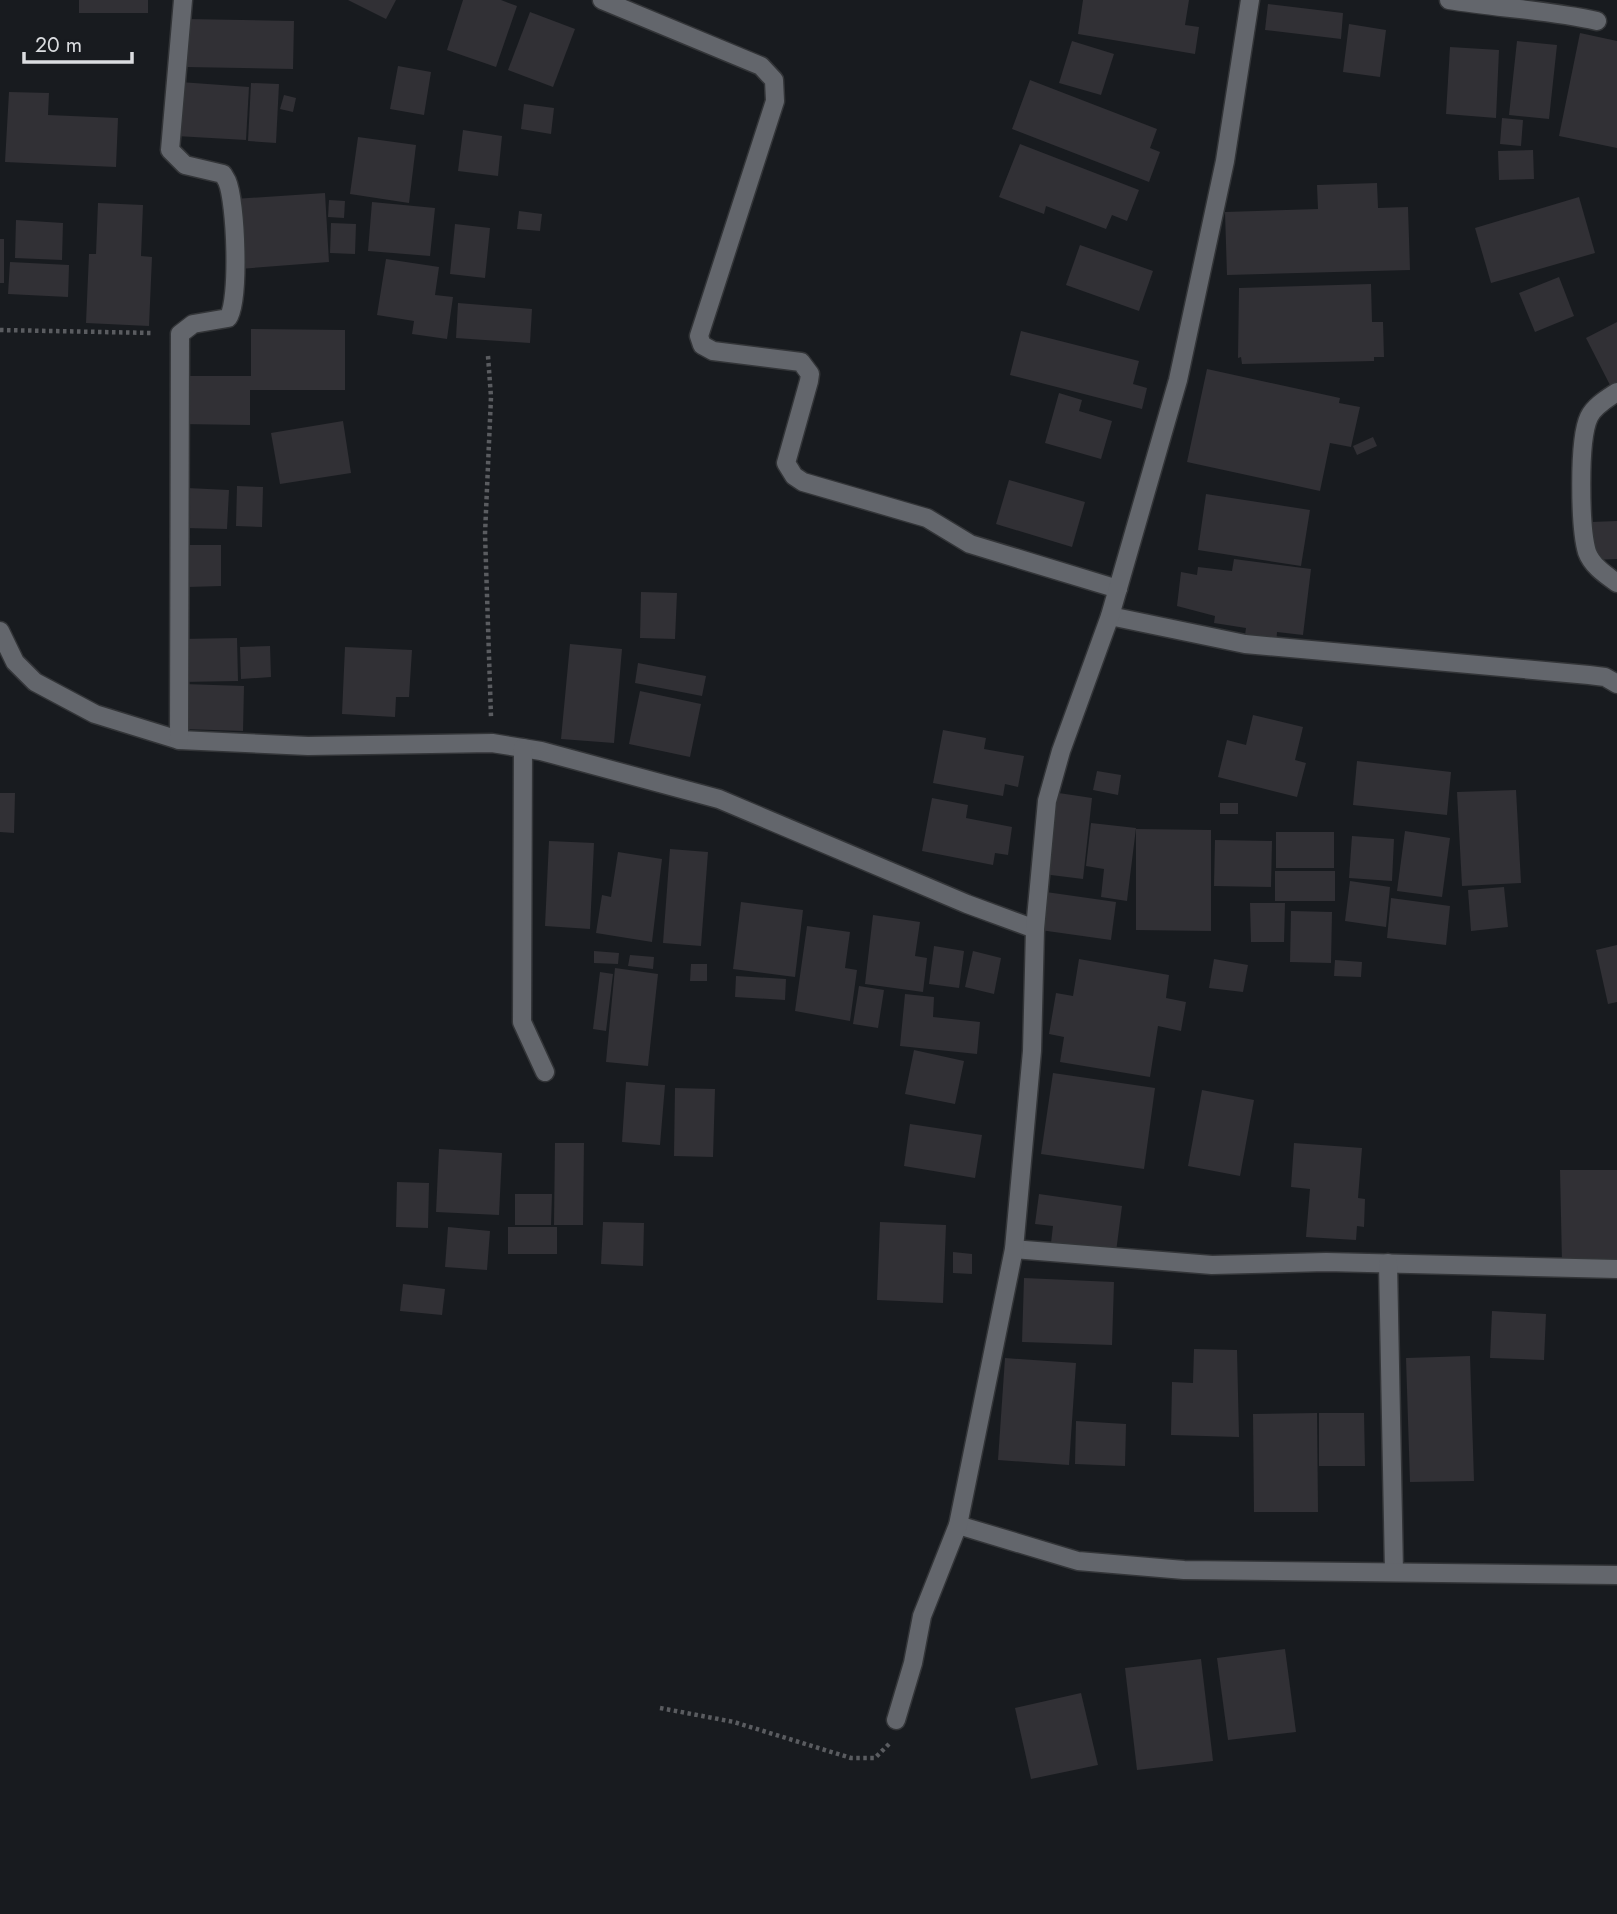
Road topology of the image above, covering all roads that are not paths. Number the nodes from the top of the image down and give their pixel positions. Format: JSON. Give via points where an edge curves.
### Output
{"nodes":[{"id":1,"x":183,"y":0,"type":"edge"},
{"id":2,"x":602,"y":0,"type":"edge"},
{"id":3,"x":1250,"y":0,"type":"edge"},
{"id":4,"x":1449,"y":0,"type":"edge"},
{"id":5,"x":1597,"y":21,"type":"dead end"},
{"id":6,"x":1617,"y":392,"type":"edge"},
{"id":7,"x":1617,"y":583,"type":"edge"},
{"id":8,"x":1118,"y":589,"type":"junction"},
{"id":9,"x":1110,"y":616,"type":"junction"},
{"id":10,"x":0,"y":631,"type":"edge"},
{"id":11,"x":1617,"y":684,"type":"edge"},
{"id":12,"x":179,"y":740,"type":"junction"},
{"id":13,"x":523,"y":748,"type":"junction"},
{"id":14,"x":1035,"y":929,"type":"junction"},
{"id":15,"x":545,"y":1072,"type":"dead end"},
{"id":16,"x":1014,"y":1249,"type":"junction"},
{"id":17,"x":1388,"y":1263,"type":"junction"},
{"id":18,"x":1617,"y":1269,"type":"edge"},
{"id":19,"x":958,"y":1525,"type":"junction"},
{"id":20,"x":1394,"y":1572,"type":"junction"},
{"id":21,"x":1617,"y":1575,"type":"edge"},
{"id":22,"x":896,"y":1720,"type":"road end"}],
"edges":[{"from":1,"to":12,"type":"street","via":[[170,150],[185,166],[223,174],[228,181],[234,299],[228,318],[192,324],[180,334]]},
{"from":2,"to":8,"type":"street","via":[[761,66],[774,80],[775,102],[699,336],[702,345],[713,351],[801,362],[807,370],[809,381],[786,463],[794,476],[927,518],[970,544]]},
{"from":3,"to":8,"type":"street","via":[[1225,161],[1178,380]]},
{"from":4,"to":5,"type":"street"},
{"from":6,"to":7,"type":"street","via":[[1589,416],[1581,489],[1587,552],[1593,564]]},
{"from":8,"to":9,"type":"street"},
{"from":9,"to":11,"type":"street","via":[[1245,644],[1589,675]]},
{"from":9,"to":14,"type":"street","via":[[1047,800]]},
{"from":10,"to":12,"type":"street","via":[[15,662],[35,682],[96,714]]},
{"from":12,"to":13,"type":"street","via":[[308,746],[492,743]]},
{"from":13,"to":14,"type":"street","via":[[719,799]]},
{"from":13,"to":15,"type":"street","via":[[522,1022]]},
{"from":14,"to":16,"type":"street","via":[[1032,1051]]},
{"from":16,"to":17,"type":"street","via":[[1212,1265]]},
{"from":16,"to":19,"type":"street"},
{"from":17,"to":18,"type":"street"},
{"from":17,"to":20,"type":"street"},
{"from":19,"to":20,"type":"street","via":[[1078,1561],[1184,1570]]},
{"from":19,"to":22,"type":"street","via":[[922,1616]]},
{"from":20,"to":21,"type":"street"}]}
